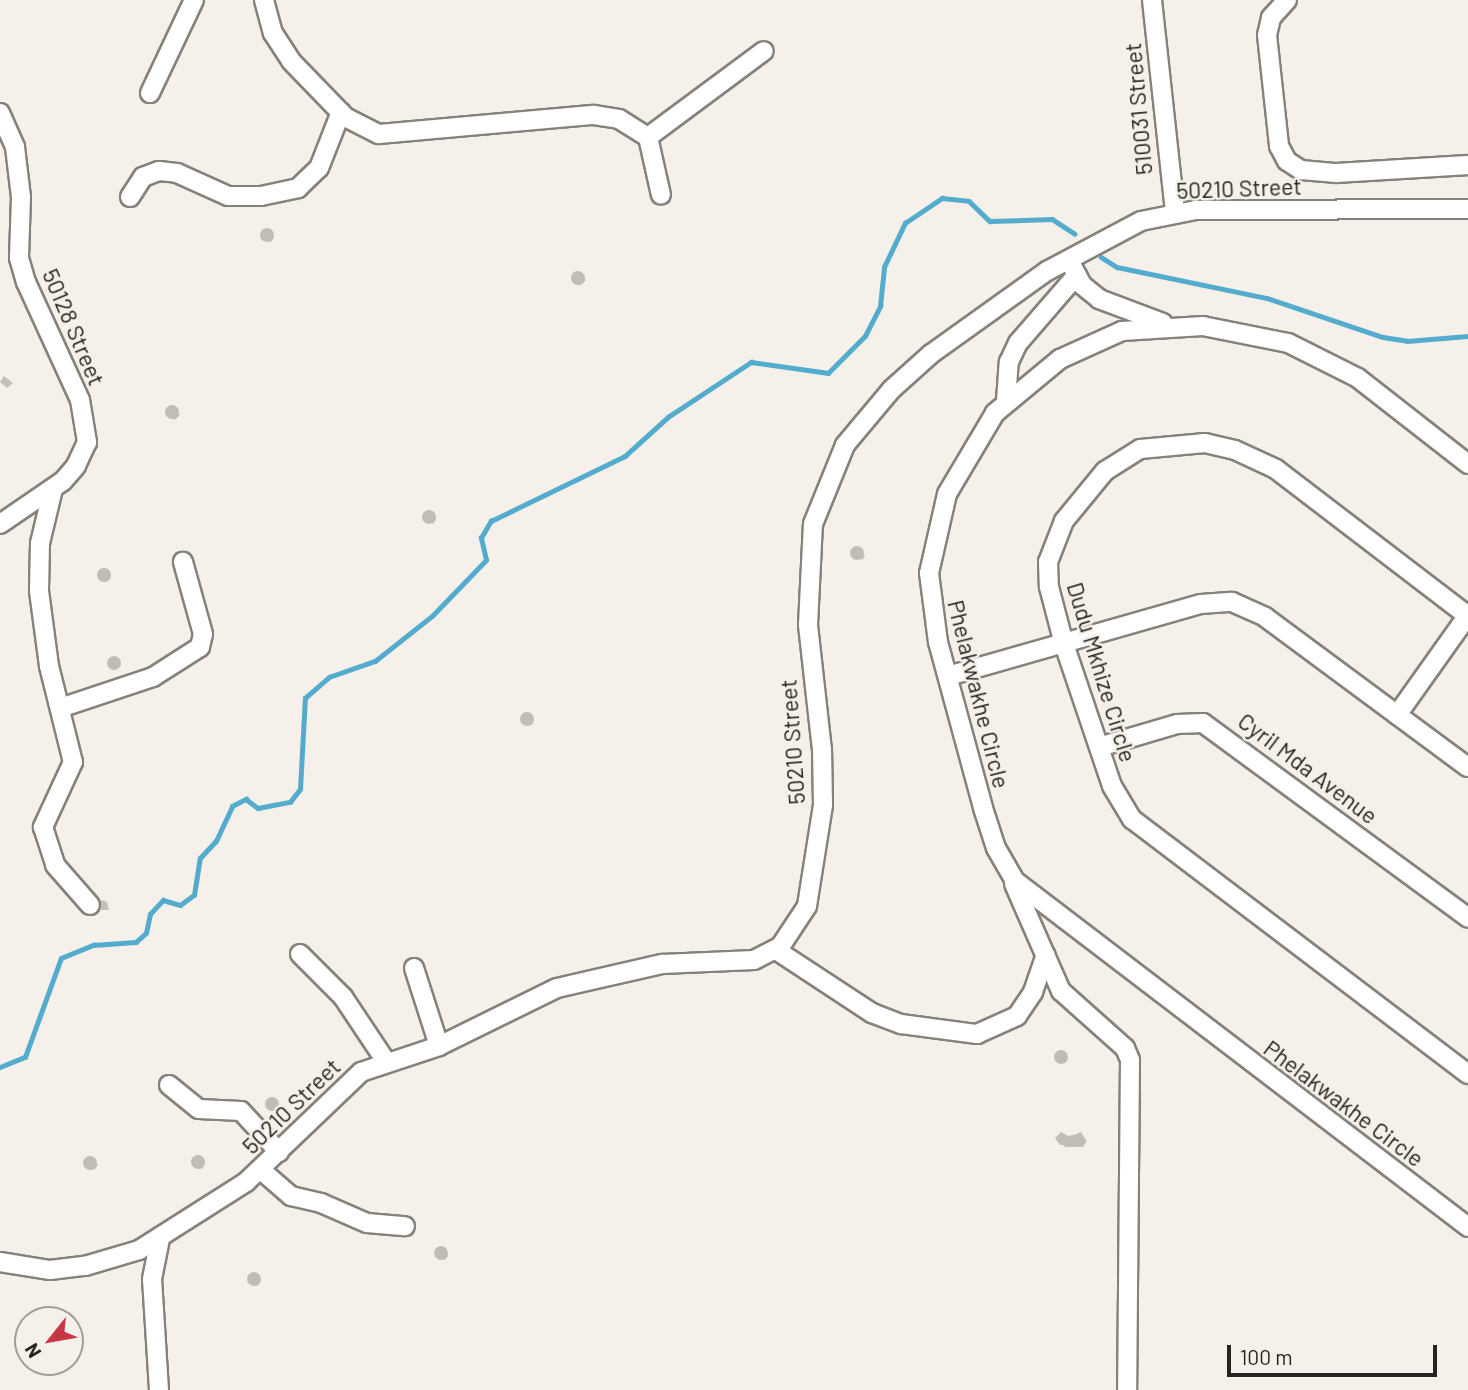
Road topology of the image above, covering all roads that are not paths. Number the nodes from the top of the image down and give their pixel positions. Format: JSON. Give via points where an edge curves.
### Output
{"nodes":[{"id":1,"x":194,"y":0,"type":"edge"},
{"id":2,"x":264,"y":0,"type":"edge"},
{"id":3,"x":1152,"y":0,"type":"edge"},
{"id":4,"x":1287,"y":0,"type":"edge"},
{"id":5,"x":764,"y":51,"type":"dead end"},
{"id":6,"x":150,"y":93,"type":"dead end"},
{"id":7,"x":341,"y":112,"type":"junction"},
{"id":8,"x":0,"y":113,"type":"edge"},
{"id":9,"x":648,"y":137,"type":"junction"},
{"id":10,"x":1468,"y":165,"type":"edge"},
{"id":11,"x":662,"y":195,"type":"dead end"},
{"id":12,"x":130,"y":197,"type":"dead end"},
{"id":13,"x":1468,"y":209,"type":"edge"},
{"id":14,"x":1175,"y":213,"type":"junction"},
{"id":15,"x":1069,"y":259,"type":"junction"},
{"id":16,"x":1077,"y":275,"type":"junction"},
{"id":17,"x":1170,"y":325,"type":"junction"},
{"id":18,"x":1006,"y":401,"type":"junction"},
{"id":19,"x":1468,"y":464,"type":"edge"},
{"id":20,"x":53,"y":489,"type":"junction"},
{"id":21,"x":0,"y":524,"type":"edge"},
{"id":22,"x":183,"y":562,"type":"dead end"},
{"id":23,"x":1468,"y":615,"type":"edge"},
{"id":24,"x":1064,"y":644,"type":"junction"},
{"id":25,"x":948,"y":676,"type":"junction"},
{"id":26,"x":60,"y":708,"type":"junction"},
{"id":27,"x":1397,"y":715,"type":"junction"},
{"id":28,"x":1099,"y":747,"type":"junction"},
{"id":29,"x":1468,"y":767,"type":"edge"},
{"id":30,"x":1006,"y":868,"type":"junction"},
{"id":31,"x":90,"y":905,"type":"dead end"},
{"id":32,"x":1468,"y":918,"type":"edge"},
{"id":33,"x":776,"y":950,"type":"junction"},
{"id":34,"x":300,"y":954,"type":"dead end"},
{"id":35,"x":1046,"y":955,"type":"junction"},
{"id":36,"x":414,"y":968,"type":"dead end"},
{"id":37,"x":439,"y":1046,"type":"junction"},
{"id":38,"x":387,"y":1063,"type":"junction"},
{"id":39,"x":1468,"y":1074,"type":"edge"},
{"id":40,"x":169,"y":1086,"type":"dead end"},
{"id":41,"x":279,"y":1152,"type":"junction"},
{"id":42,"x":261,"y":1170,"type":"junction"},
{"id":43,"x":405,"y":1226,"type":"dead end"},
{"id":44,"x":1468,"y":1227,"type":"edge"},
{"id":45,"x":160,"y":1238,"type":"junction"},
{"id":46,"x":0,"y":1262,"type":"edge"},
{"id":47,"x":159,"y":1390,"type":"edge"},
{"id":48,"x":1127,"y":1390,"type":"edge"}],
"edges":[{"from":1,"to":6,"type":"street"},
{"from":2,"to":7,"type":"street","via":[[280,46]]},
{"from":3,"to":14,"type":"street","name":"510031 Street"},
{"from":4,"to":10,"type":"street","via":[[1271,18],[1267,35],[1279,146],[1287,161],[1301,170],[1337,173]]},
{"from":5,"to":9,"type":"street"},
{"from":7,"to":9,"type":"street","via":[[358,127],[379,134],[594,115],[620,119]]},
{"from":7,"to":12,"type":"street","via":[[319,168],[298,188],[261,196],[228,196],[177,173],[159,171],[143,177]]},
{"from":8,"to":20,"type":"street","name":"50128 Street","via":[[15,147],[21,197],[19,258],[69,370],[86,427],[84,453]]},
{"from":9,"to":11,"type":"street"},
{"from":13,"to":14,"type":"street","name":"50210 Street"},
{"from":14,"to":15,"type":"street","name":"50210 Street","via":[[1141,221]]},
{"from":15,"to":16,"type":"street"},
{"from":15,"to":33,"type":"street","name":"50210 Street","via":[[911,372],[859,426],[830,473],[813,524],[809,575],[812,673],[822,750],[818,854],[807,906],[787,941]]},
{"from":16,"to":17,"type":"street","via":[[1099,299]]},
{"from":16,"to":18,"type":"street","via":[[1018,343],[1009,362]]},
{"from":17,"to":18,"type":"street","name":"Phelakwakhe Circle","via":[[1122,331],[1080,346]]},
{"from":17,"to":19,"type":"street","name":"Phelakwakhe Circle","via":[[1261,335],[1324,358],[1358,378]]},
{"from":18,"to":25,"type":"street","name":"Phelakwakhe Circle","via":[[960,466],[931,552],[929,594]]},
{"from":20,"to":21,"type":"street","name":"50128 Street"},
{"from":20,"to":26,"type":"street","via":[[40,543],[38,582],[49,666]]},
{"from":22,"to":26,"type":"street","via":[[202,626],[200,646],[153,677]]},
{"from":23,"to":24,"type":"street","name":"Dudu Mkhize Circle","via":[[1276,469],[1235,450],[1186,442],[1140,449],[1126,456],[1105,471],[1064,521],[1047,574]]},
{"from":23,"to":27,"type":"street"},
{"from":24,"to":25,"type":"street"},
{"from":24,"to":27,"type":"street","via":[[1200,604],[1232,602],[1265,617]]},
{"from":24,"to":28,"type":"street","name":"Dudu Mkhize Circle"},
{"from":25,"to":30,"type":"street","name":"Phelakwakhe Circle","via":[[983,808]]},
{"from":26,"to":31,"type":"street","via":[[73,762],[47,815],[45,842],[55,865]]},
{"from":27,"to":29,"type":"street"},
{"from":28,"to":32,"type":"street","name":"Cyril Mda Avenue","via":[[1177,724],[1203,723]]},
{"from":28,"to":39,"type":"street","name":"Dudu Mkhize Circle","via":[[1119,803],[1147,832]]},
{"from":30,"to":35,"type":"street"},
{"from":30,"to":44,"type":"street","name":"Phelakwakhe Circle","via":[[1036,901]]},
{"from":33,"to":35,"type":"street","via":[[872,1013],[901,1024],[977,1034],[1017,1016],[1033,992]]},
{"from":33,"to":37,"type":"street","name":"50210 Street","via":[[754,960],[662,964],[577,981]]},
{"from":34,"to":38,"type":"street","via":[[343,997]]},
{"from":35,"to":48,"type":"street","via":[[1069,1001],[1114,1037],[1130,1060]]},
{"from":36,"to":37,"type":"street"},
{"from":37,"to":38,"type":"street","name":"50210 Street"},
{"from":38,"to":41,"type":"street","name":"50210 Street","via":[[353,1077]]},
{"from":40,"to":41,"type":"street","via":[[199,1109],[241,1111]]},
{"from":41,"to":42,"type":"street","name":"50210 Street"},
{"from":42,"to":43,"type":"street","via":[[291,1196],[368,1223]]},
{"from":42,"to":45,"type":"street","name":"50210 Street"},
{"from":45,"to":46,"type":"street","name":"50210 Street","via":[[85,1266],[30,1269]]},
{"from":45,"to":47,"type":"street","via":[[152,1279]]}]}
